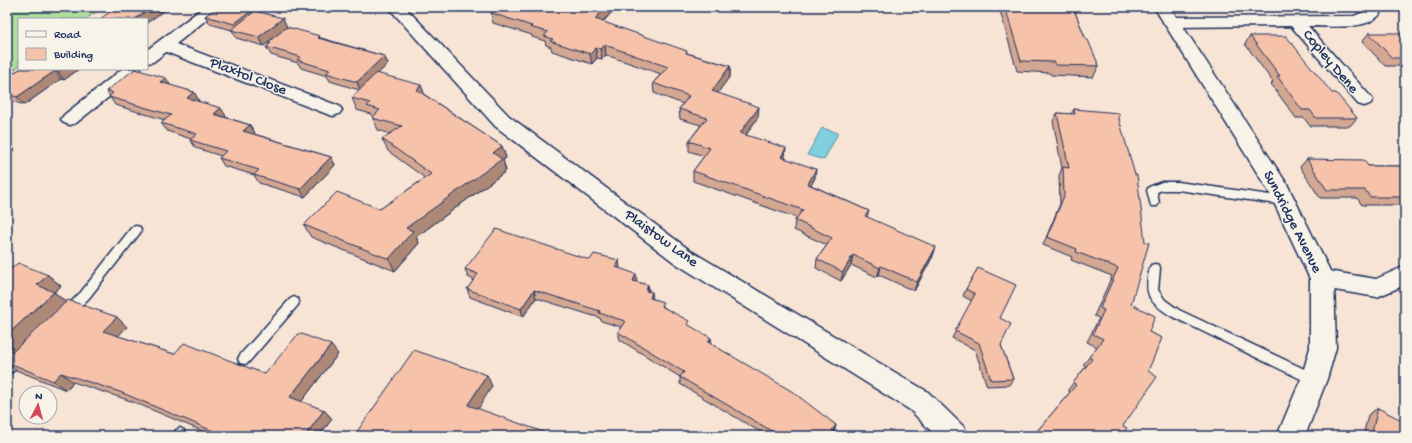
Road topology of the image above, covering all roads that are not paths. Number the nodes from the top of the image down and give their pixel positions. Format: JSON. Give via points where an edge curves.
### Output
{"nodes":[{"id":1,"x":214,"y":7,"type":"edge"},
{"id":2,"x":396,"y":7,"type":"edge"},
{"id":3,"x":1371,"y":7,"type":"edge"},
{"id":4,"x":1166,"y":14,"type":"edge"},
{"id":5,"x":1297,"y":23,"type":"junction"},
{"id":6,"x":164,"y":44,"type":"junction"},
{"id":7,"x":148,"y":57,"type":"edge"},
{"id":8,"x":132,"y":70,"type":"edge"},
{"id":9,"x":1364,"y":100,"type":"dead end"},
{"id":10,"x":333,"y":110,"type":"dead end"},
{"id":11,"x":70,"y":119,"type":"dead end"},
{"id":12,"x":1284,"y":201,"type":"junction"},
{"id":13,"x":1154,"y":203,"type":"dead end"},
{"id":14,"x":136,"y":230,"type":"dead end"},
{"id":15,"x":1155,"y":268,"type":"dead end"},
{"id":16,"x":1405,"y":275,"type":"edge"},
{"id":17,"x":1322,"y":280,"type":"junction"},
{"id":18,"x":294,"y":302,"type":"dead end"},
{"id":19,"x":57,"y":322,"type":"edge"},
{"id":20,"x":29,"y":348,"type":"edge"},
{"id":21,"x":244,"y":359,"type":"dead end"},
{"id":22,"x":7,"y":369,"type":"edge"},
{"id":23,"x":1314,"y":379,"type":"junction"},
{"id":24,"x":954,"y":436,"type":"edge"},
{"id":25,"x":1291,"y":436,"type":"edge"}],
"edges":[{"from":1,"to":6,"type":"street"},
{"from":2,"to":24,"type":"street","name":"Plaistow Lane","via":[[502,121],[683,257],[919,401]]},
{"from":3,"to":5,"type":"street","name":"Copley Dene","via":[[1372,14],[1356,22]]},
{"from":4,"to":5,"type":"street","name":"Copley Dene"},
{"from":4,"to":12,"type":"street","name":"Sundridge Avenue"},
{"from":5,"to":9,"type":"street","name":"Copley Dene"},
{"from":6,"to":7,"type":"street"},
{"from":6,"to":10,"type":"street","name":"Plaxtol Close"},
{"from":8,"to":11,"type":"street"},
{"from":12,"to":13,"type":"lane","via":[[1162,186],[1152,190]]},
{"from":12,"to":17,"type":"street","name":"Sundridge Avenue"},
{"from":14,"to":19,"type":"lane","via":[[85,295]]},
{"from":15,"to":23,"type":"lane","via":[[1151,290],[1165,307]]},
{"from":16,"to":17,"type":"street","via":[[1377,288]]},
{"from":17,"to":23,"type":"street","name":"Sundridge Avenue","via":[[1323,348]]},
{"from":18,"to":21,"type":"lane"},
{"from":20,"to":22,"type":"lane"},
{"from":23,"to":25,"type":"street","name":"Sundridge Avenue"}]}
